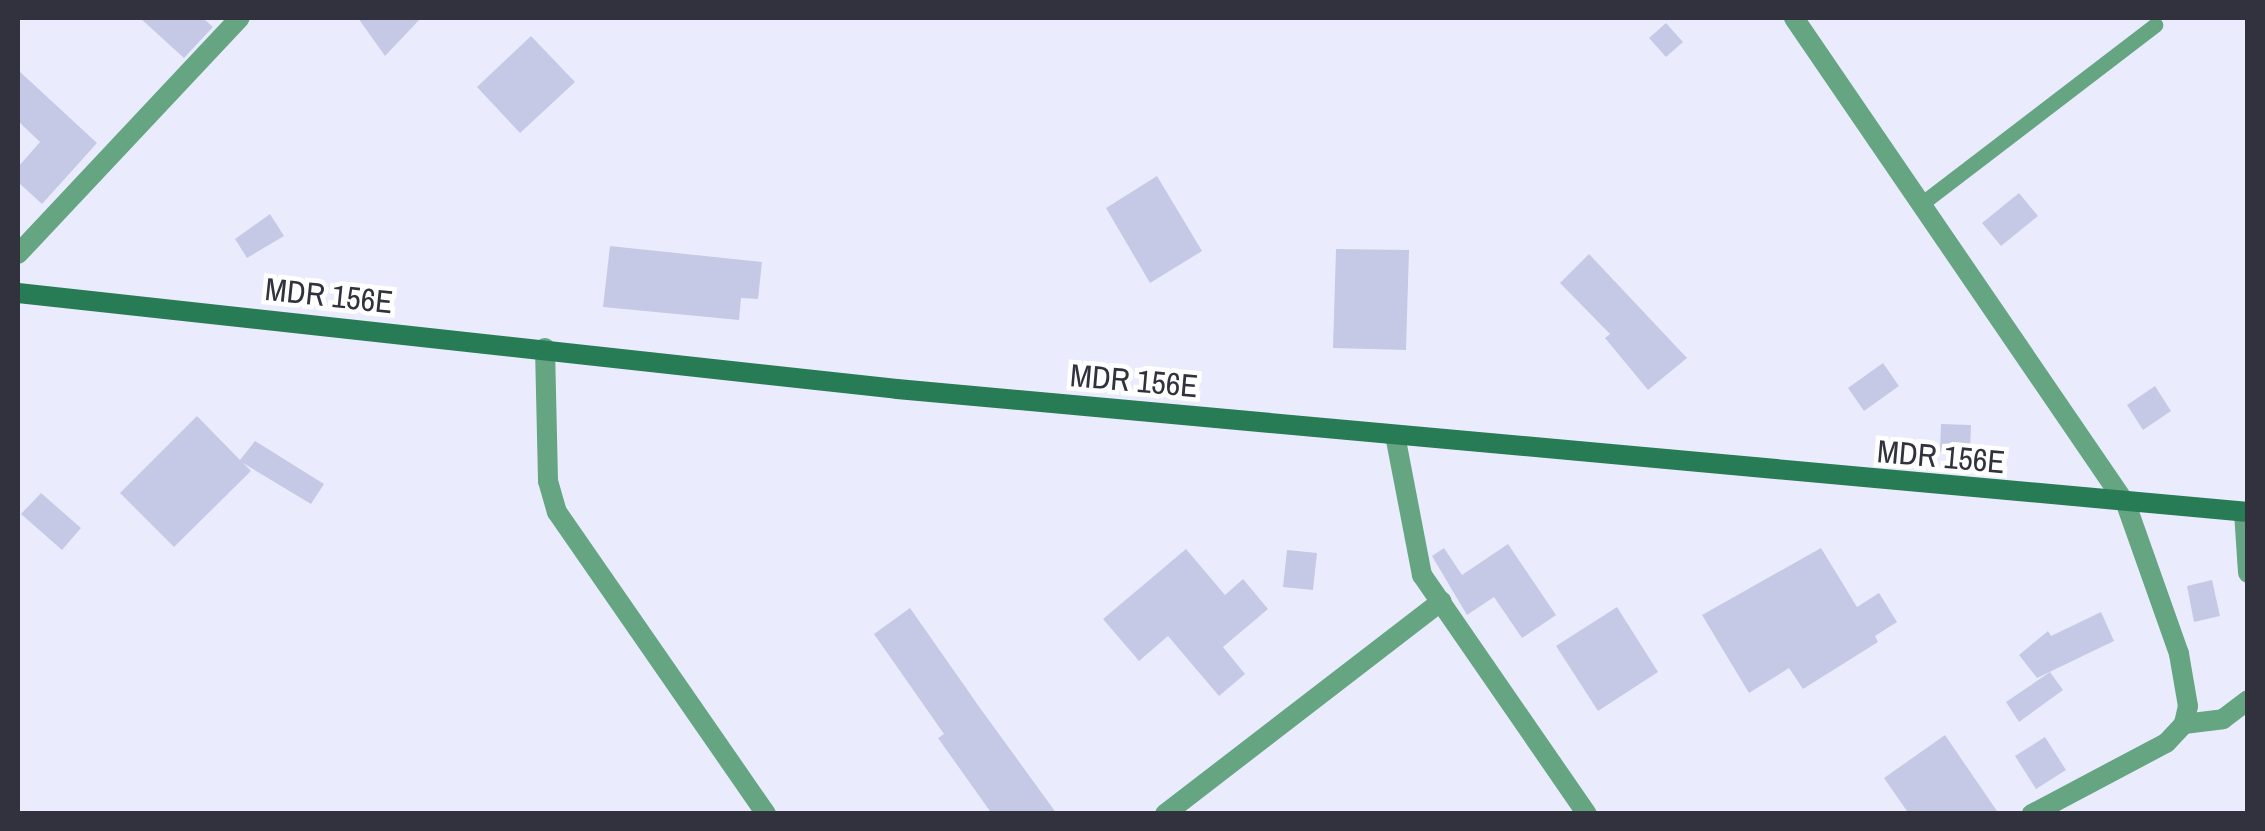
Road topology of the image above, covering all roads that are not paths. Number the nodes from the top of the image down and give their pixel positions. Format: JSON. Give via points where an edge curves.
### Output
{"nodes":[{"id":1,"x":240,"y":18,"type":"edge"},
{"id":2,"x":1794,"y":18,"type":"edge"},
{"id":3,"x":2155,"y":25,"type":"dead end"},
{"id":4,"x":1921,"y":204,"type":"junction"},
{"id":5,"x":18,"y":254,"type":"edge"},
{"id":6,"x":18,"y":293,"type":"edge"},
{"id":7,"x":545,"y":348,"type":"junction"},
{"id":8,"x":1394,"y":436,"type":"junction"},
{"id":9,"x":2126,"y":504,"type":"junction"},
{"id":10,"x":2246,"y":512,"type":"edge"},
{"id":11,"x":2248,"y":573,"type":"edge"},
{"id":12,"x":1442,"y":601,"type":"junction"},
{"id":13,"x":2248,"y":700,"type":"edge"},
{"id":14,"x":2184,"y":724,"type":"junction"},
{"id":15,"x":766,"y":814,"type":"edge"},
{"id":16,"x":1165,"y":814,"type":"edge"},
{"id":17,"x":1587,"y":814,"type":"edge"},
{"id":18,"x":2032,"y":814,"type":"edge"}],
"edges":[{"from":1,"to":5,"type":"street"},
{"from":2,"to":4,"type":"street"},
{"from":3,"to":4,"type":"lane"},
{"from":4,"to":9,"type":"street"},
{"from":6,"to":7,"type":"main road","name":"MDR 156E"},
{"from":7,"to":8,"type":"main road","name":"MDR 156E"},
{"from":7,"to":15,"type":"street","via":[[548,481],[558,512]]},
{"from":8,"to":9,"type":"main road","name":"MDR 156E"},
{"from":8,"to":12,"type":"street","via":[[1412,541],[1422,575]]},
{"from":9,"to":10,"type":"main road","name":"MDR 156E"},
{"from":9,"to":14,"type":"street","via":[[2188,688]]},
{"from":10,"to":11,"type":"street"},
{"from":12,"to":16,"type":"street"},
{"from":12,"to":17,"type":"street"},
{"from":13,"to":14,"type":"street","via":[[2223,719]]},
{"from":14,"to":18,"type":"street","via":[[2166,743]]}]}
